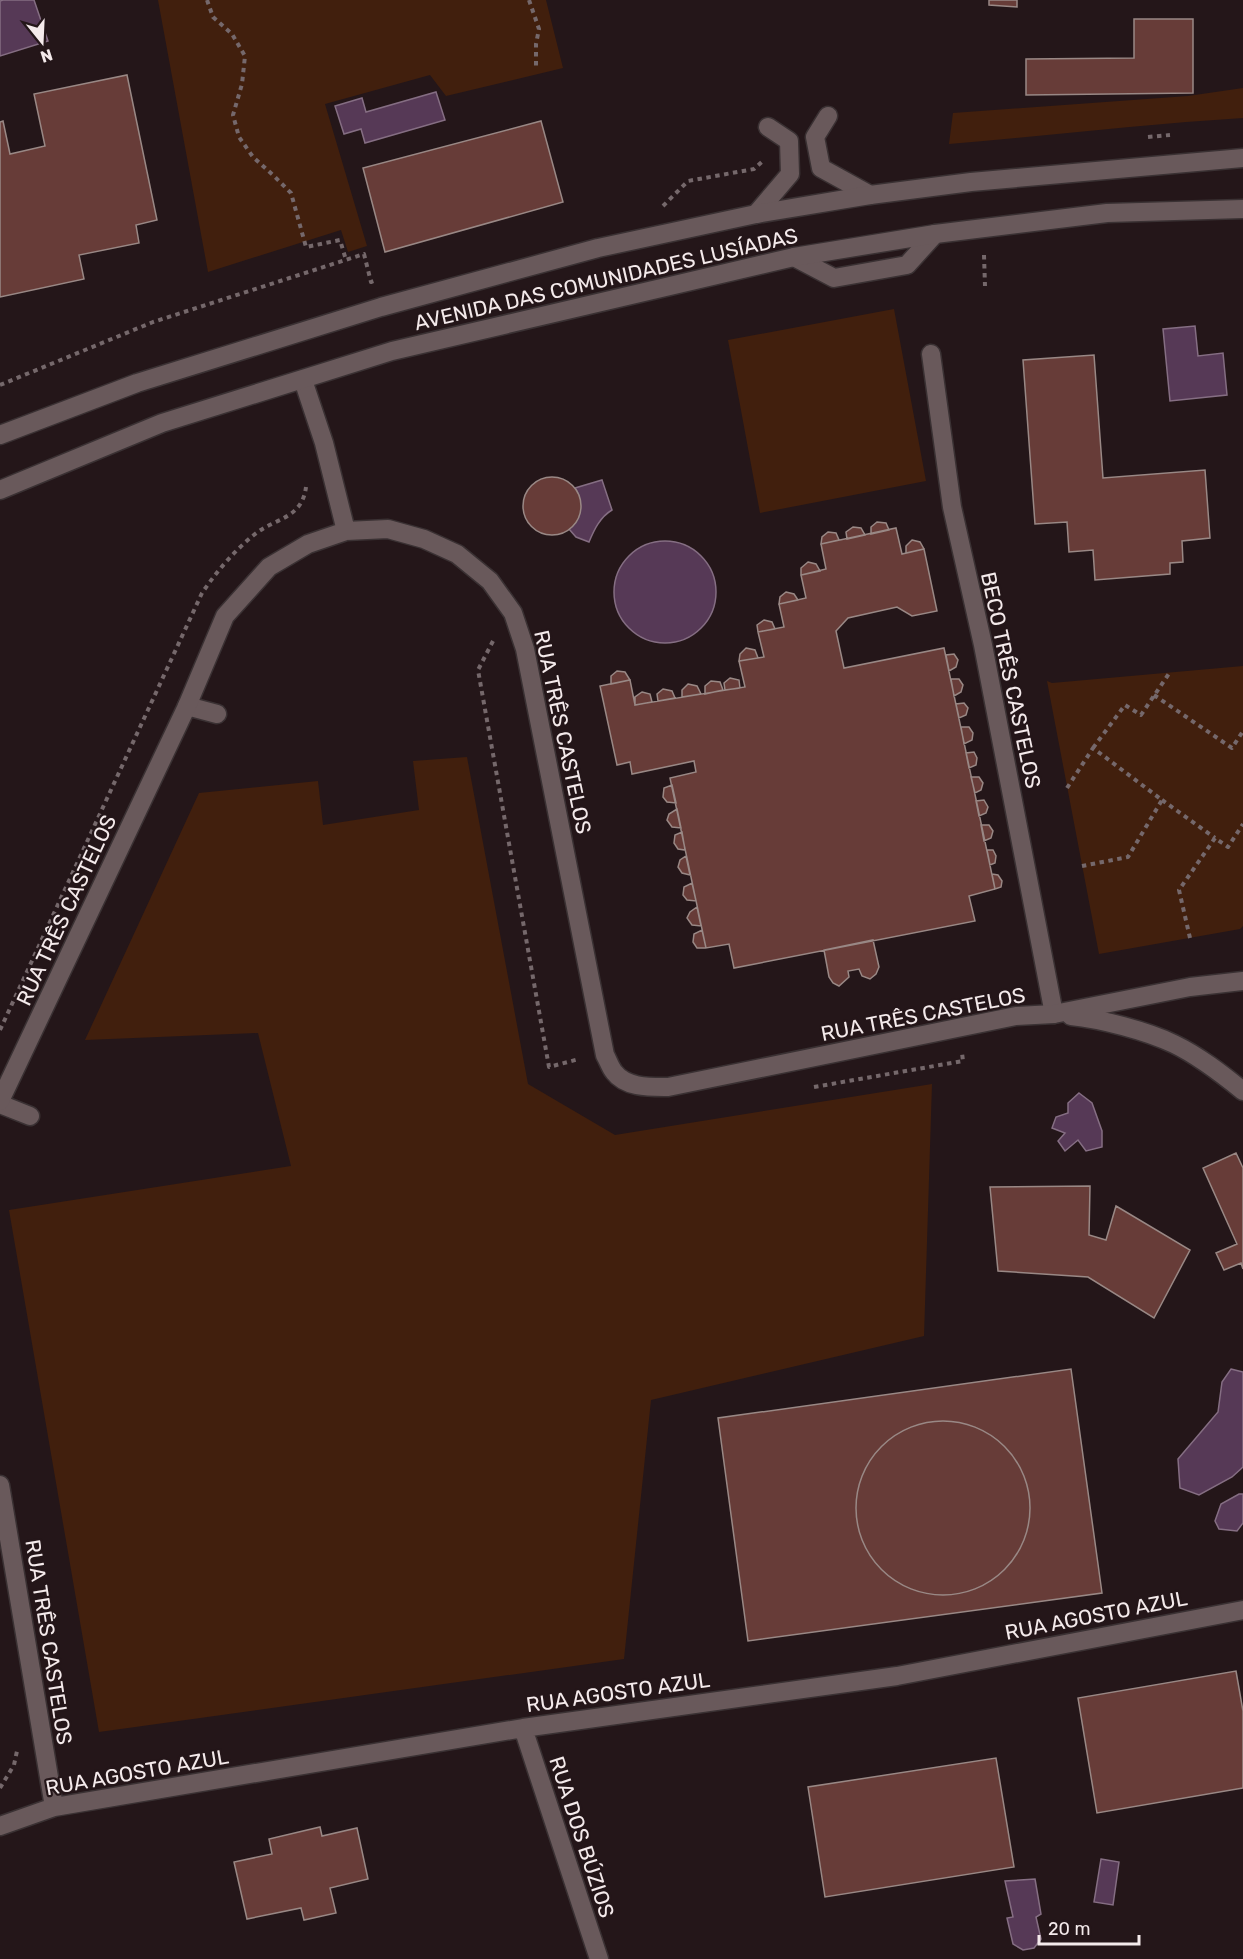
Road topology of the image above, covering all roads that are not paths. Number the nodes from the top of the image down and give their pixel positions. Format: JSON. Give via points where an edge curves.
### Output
{"nodes":[{"id":1,"x":828,"y":116,"type":"dead end"},
{"id":2,"x":768,"y":127,"type":"dead end"},
{"id":3,"x":1243,"y":158,"type":"edge"},
{"id":4,"x":870,"y":195,"type":"junction"},
{"id":5,"x":1243,"y":209,"type":"edge"},
{"id":6,"x":756,"y":214,"type":"junction"},
{"id":7,"x":935,"y":234,"type":"junction"},
{"id":8,"x":794,"y":257,"type":"junction"},
{"id":9,"x":931,"y":354,"type":"dead end"},
{"id":10,"x":303,"y":380,"type":"junction"},
{"id":11,"x":0,"y":435,"type":"edge"},
{"id":12,"x":0,"y":490,"type":"edge"},
{"id":13,"x":346,"y":531,"type":"junction"},
{"id":14,"x":187,"y":706,"type":"junction"},
{"id":15,"x":217,"y":714,"type":"dead end"},
{"id":16,"x":1243,"y":981,"type":"edge"},
{"id":17,"x":1054,"y":1014,"type":"junction"},
{"id":18,"x":1243,"y":1091,"type":"edge"},
{"id":19,"x":0,"y":1102,"type":"edge"},
{"id":20,"x":30,"y":1116,"type":"dead end"},
{"id":21,"x":0,"y":1485,"type":"edge"},
{"id":22,"x":1243,"y":1610,"type":"edge"},
{"id":23,"x":523,"y":1728,"type":"junction"},
{"id":24,"x":54,"y":1807,"type":"junction"},
{"id":25,"x":0,"y":1826,"type":"edge"},
{"id":26,"x":599,"y":1959,"type":"edge"}],
"edges":[{"from":1,"to":4,"type":"street","via":[[815,136],[821,168]]},
{"from":2,"to":6,"type":"street","via":[[789,141],[790,174]]},
{"from":3,"to":4,"type":"street","name":"AVENIDA DAS COMUNIDADES LUSÍADAS"},
{"from":4,"to":6,"type":"street","name":"AVENIDA DAS COMUNIDADES LUSÍADAS"},
{"from":5,"to":7,"type":"street","name":"AVENIDA DAS COMUNIDADES LUSÍADAS","via":[[1107,213]]},
{"from":6,"to":11,"type":"street","name":"AVENIDA DAS COMUNIDADES LUSÍADAS","via":[[598,248],[381,308],[137,383]]},
{"from":7,"to":8,"type":"street","name":"AVENIDA DAS COMUNIDADES LUSÍADAS"},
{"from":7,"to":8,"type":"street","via":[[907,265],[834,278]]},
{"from":8,"to":10,"type":"street","name":"AVENIDA DAS COMUNIDADES LUSÍADAS","via":[[392,351]]},
{"from":9,"to":17,"type":"street","name":"BECO TRÊS CASTELOS","via":[[952,507],[983,645]]},
{"from":10,"to":12,"type":"street","name":"AVENIDA DAS COMUNIDADES LUSÍADAS","via":[[162,423]]},
{"from":10,"to":13,"type":"street"},
{"from":13,"to":14,"type":"street","name":"RUA TRÊS CASTELOS","via":[[308,544],[269,567],[225,616]]},
{"from":13,"to":17,"type":"street","name":"RUA TRÊS CASTELOS","via":[[388,529],[424,538],[449,550],[490,581],[513,613],[525,648],[605,1055],[615,1073],[630,1084],[668,1087],[1016,1016]]},
{"from":14,"to":15,"type":"street"},
{"from":14,"to":19,"type":"street","name":"RUA TRÊS CASTELOS"},
{"from":16,"to":17,"type":"street","name":"RUA TRÊS CASTELOS","via":[[1190,987]]},
{"from":17,"to":18,"type":"street","name":"RUA TRÊS CASTELOS","via":[[1120,1025],[1174,1044]]},
{"from":19,"to":20,"type":"street"},
{"from":21,"to":24,"type":"street","name":"RUA TRÊS CASTELOS"},
{"from":22,"to":23,"type":"street","name":"RUA AGOSTO AZUL","via":[[897,1676]]},
{"from":23,"to":24,"type":"street","name":"RUA AGOSTO AZUL"},
{"from":23,"to":26,"type":"street","name":"RUA DOS BÚZIOS"},
{"from":24,"to":25,"type":"street","name":"RUA AGOSTO AZUL"}]}
